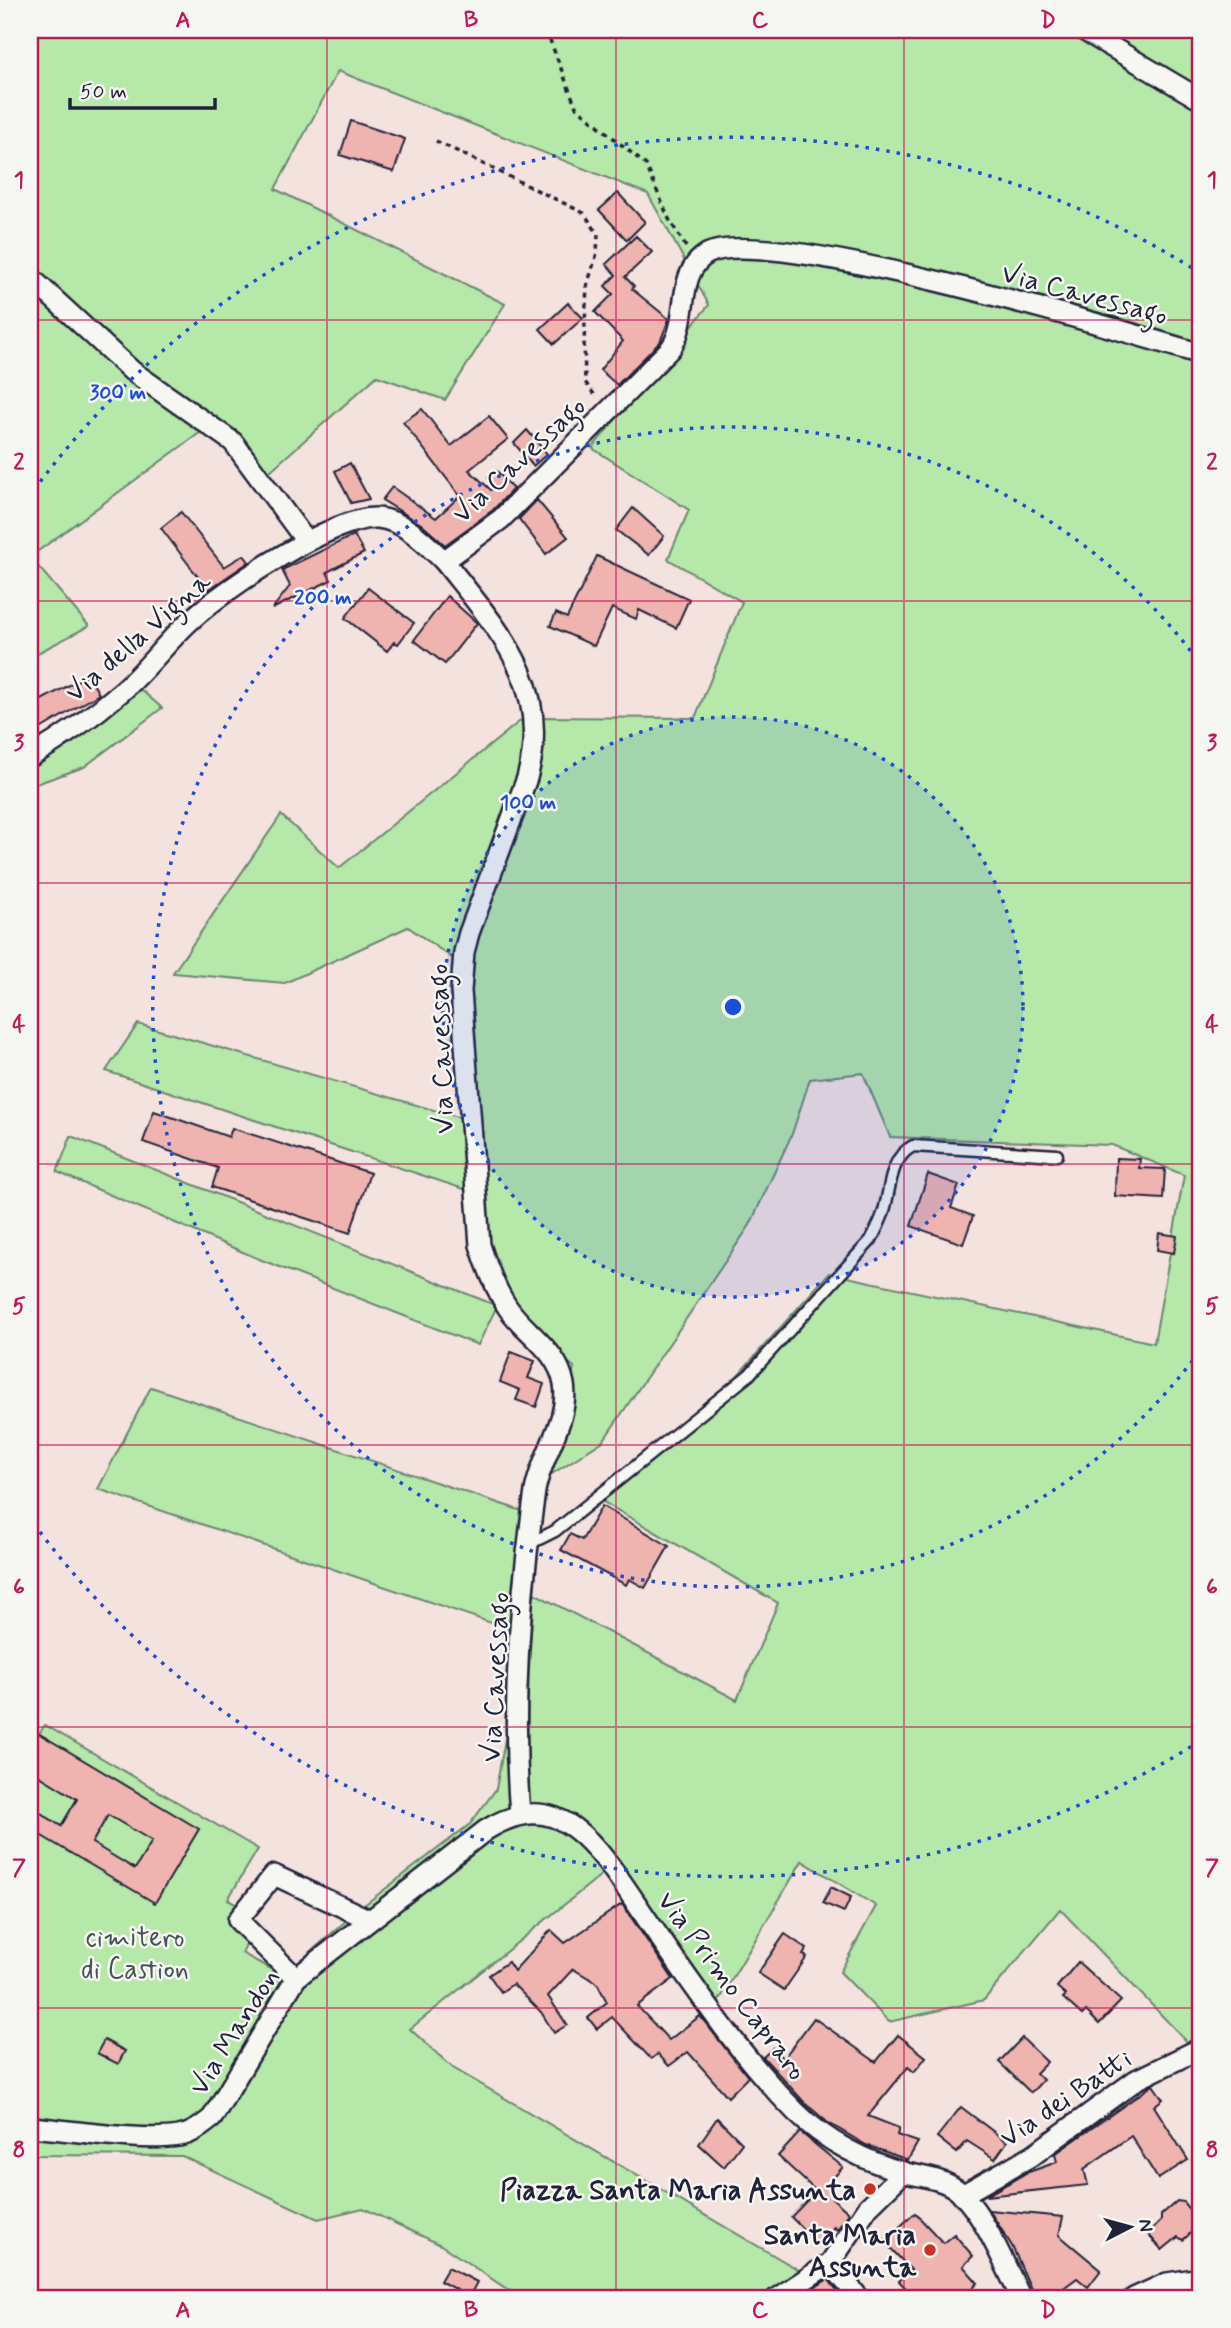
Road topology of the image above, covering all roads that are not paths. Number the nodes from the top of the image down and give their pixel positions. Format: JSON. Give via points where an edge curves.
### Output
{"nodes":[{"id":1,"x":1083,"y":30,"type":"edge"},
{"id":2,"x":1201,"y":100,"type":"edge"},
{"id":3,"x":30,"y":277,"type":"edge"},
{"id":4,"x":1201,"y":354,"type":"edge"},
{"id":5,"x":306,"y":541,"type":"junction"},
{"id":6,"x":444,"y":561,"type":"junction"},
{"id":7,"x":30,"y":757,"type":"edge"},
{"id":8,"x":1058,"y":1155,"type":"dead end"},
{"id":9,"x":529,"y":1544,"type":"junction"},
{"id":10,"x":520,"y":1814,"type":"junction"},
{"id":11,"x":368,"y":1919,"type":"junction"},
{"id":12,"x":296,"y":1979,"type":"junction"},
{"id":13,"x":1201,"y":2048,"type":"edge"},
{"id":14,"x":30,"y":2127,"type":"edge"},
{"id":15,"x":904,"y":2172,"type":"junction"},
{"id":16,"x":962,"y":2195,"type":"junction"},
{"id":17,"x":830,"y":2263,"type":"junction"},
{"id":18,"x":1201,"y":2278,"type":"edge"},
{"id":19,"x":777,"y":2298,"type":"edge"},
{"id":20,"x":859,"y":2298,"type":"edge"},
{"id":21,"x":1021,"y":2298,"type":"edge"},
{"id":22,"x":1134,"y":2298,"type":"edge"}],
"edges":[{"from":1,"to":2,"type":"street"},
{"from":3,"to":5,"type":"street","via":[[132,371],[233,442]]},
{"from":4,"to":6,"type":"street","name":"Via Cavessago","via":[[843,260],[734,246],[706,255],[690,273],[675,342],[501,519]]},
{"from":5,"to":6,"type":"street","name":"Via della Vigna","via":[[336,527],[377,518],[397,522]]},
{"from":5,"to":7,"type":"street","name":"Via della Vigna","via":[[192,618],[122,691]]},
{"from":6,"to":9,"type":"street","name":"Via Cavessago","via":[[524,675],[536,723],[527,778],[464,952],[461,992],[480,1245],[500,1294],[551,1354],[564,1383],[563,1407],[537,1479]]},
{"from":8,"to":9,"type":"lane","via":[[913,1146],[904,1151],[894,1165],[883,1216],[872,1240],[748,1375],[555,1531]]},
{"from":9,"to":10,"type":"street","name":"Via Cavessago","via":[[515,1716]]},
{"from":10,"to":11,"type":"street","name":"Via Mandon","via":[[486,1830]]},
{"from":10,"to":15,"type":"street","name":"Via Primo Capraro","via":[[554,1817],[582,1835],[621,1882],[727,2033],[798,2114],[839,2145]]},
{"from":11,"to":12,"type":"street","name":"Via Mandon"},
{"from":11,"to":12,"type":"street","via":[[274,1875],[238,1920]]},
{"from":12,"to":14,"type":"street","name":"Via Mandon","via":[[212,2118],[195,2131],[178,2136]]},
{"from":13,"to":16,"type":"street","name":"Via dei Batti","via":[[1142,2076],[1022,2162]]},
{"from":15,"to":16,"type":"street","name":"Via Primo Capraro","via":[[939,2181]]},
{"from":15,"to":17,"type":"street","via":[[868,2207]]},
{"from":16,"to":21,"type":"street","name":"Via Primo Capraro"},
{"from":17,"to":19,"type":"street"},
{"from":17,"to":20,"type":"street"},
{"from":18,"to":22,"type":"street","via":[[1167,2283]]}]}
